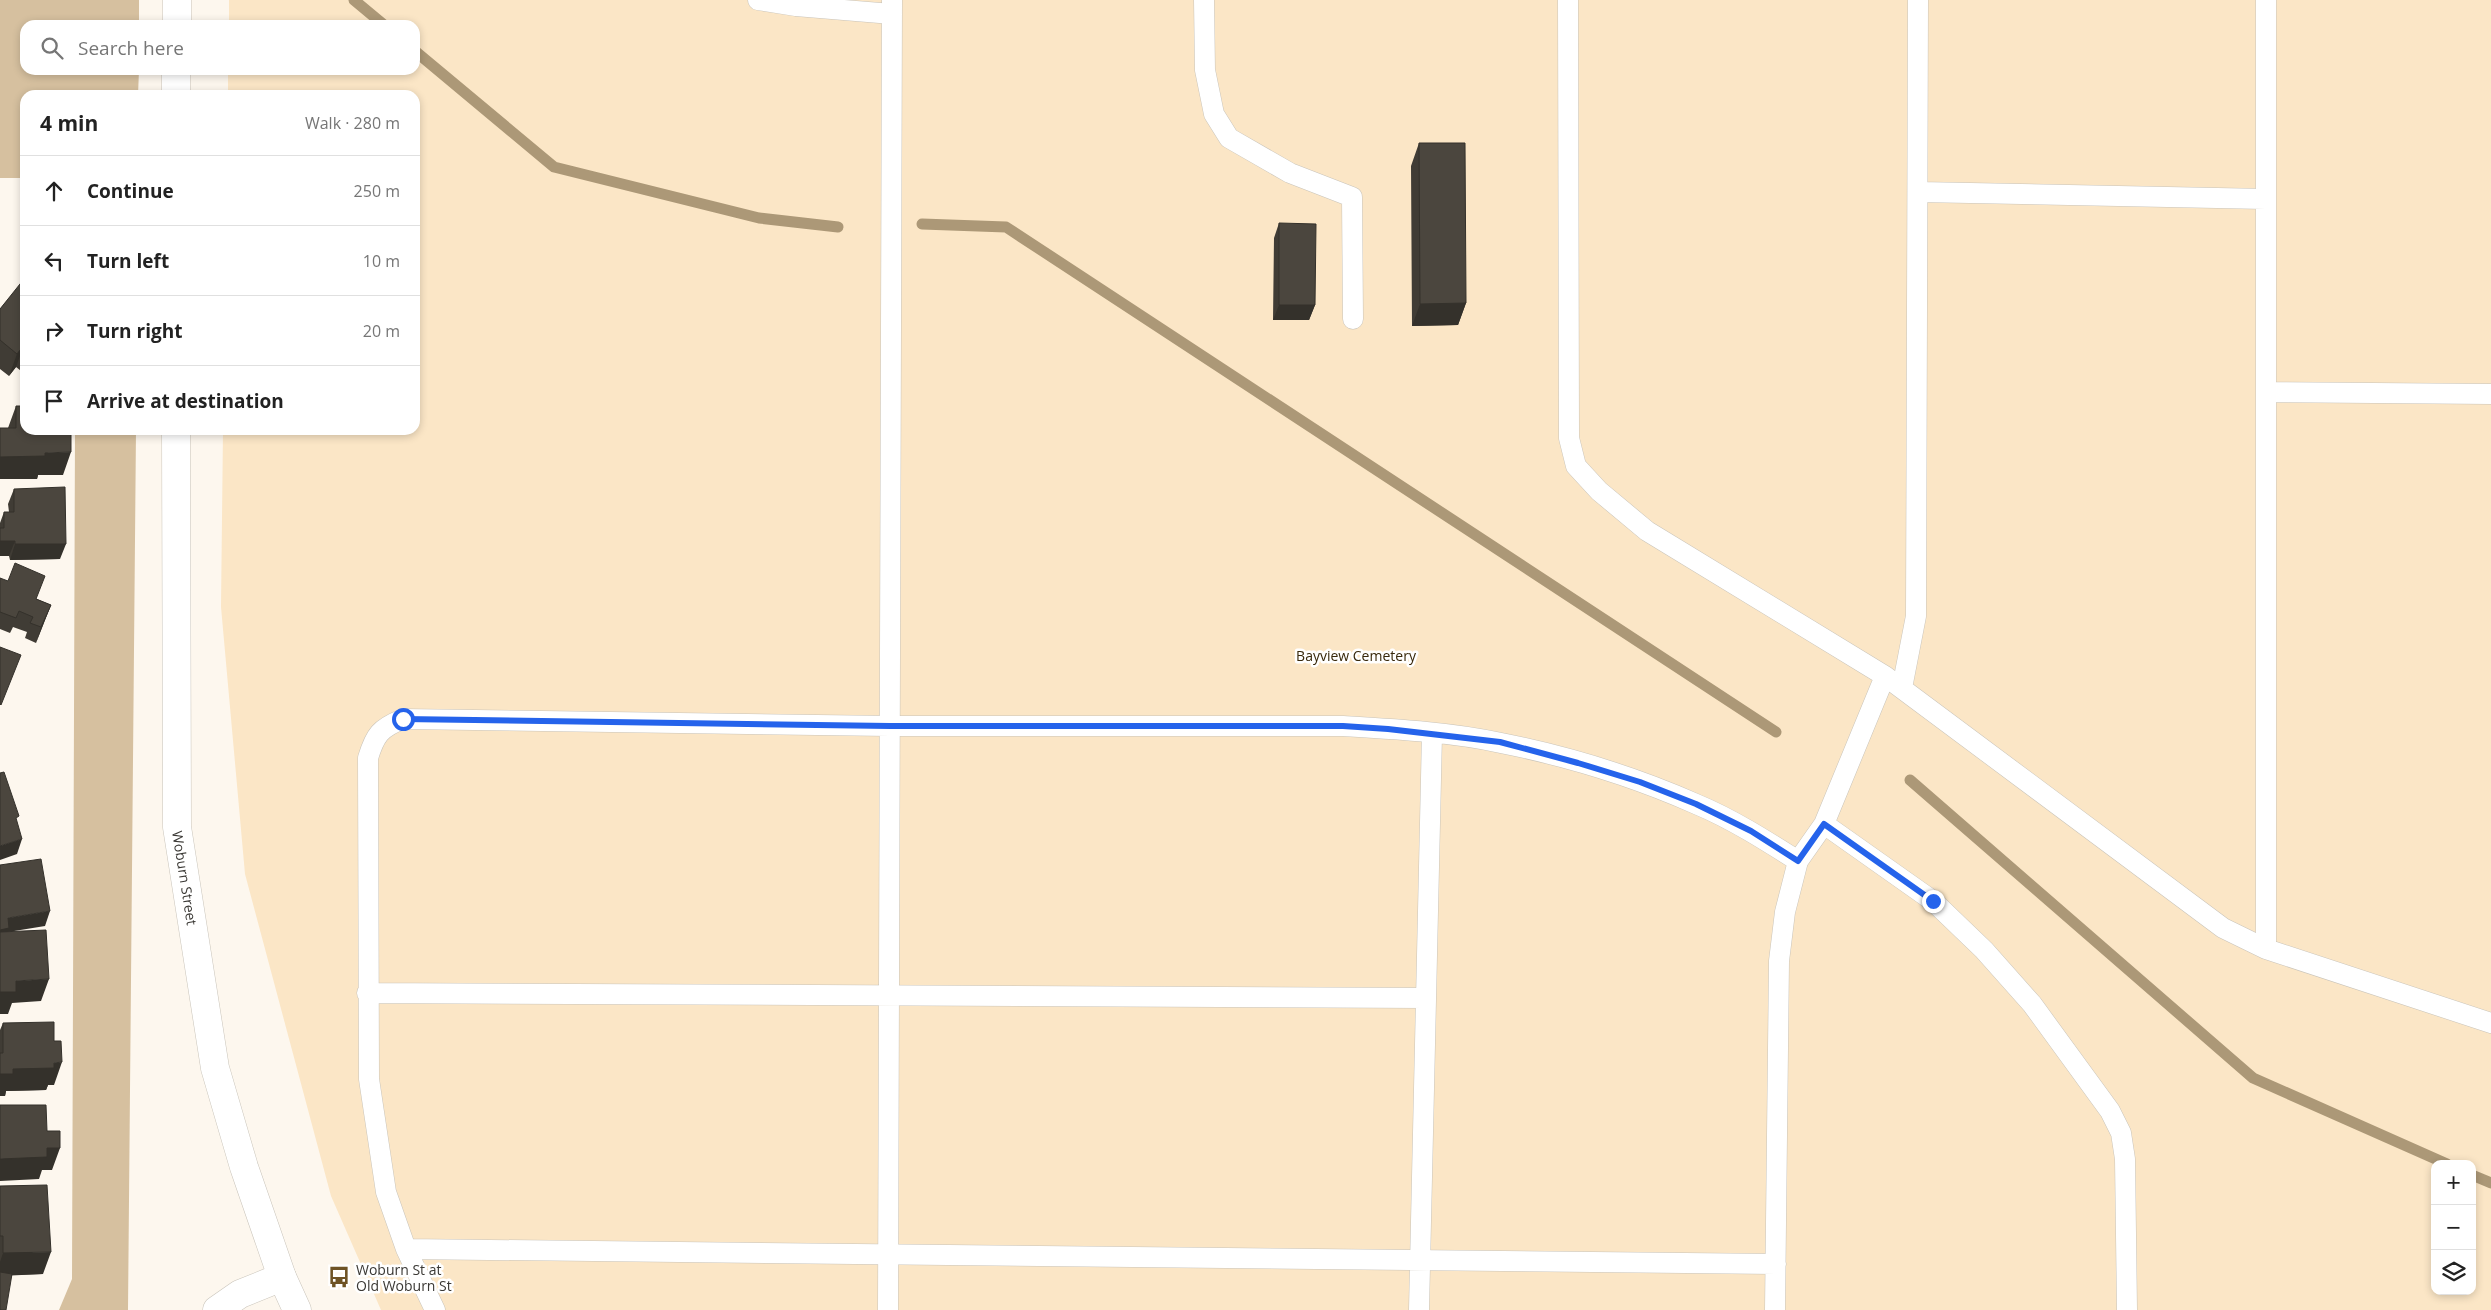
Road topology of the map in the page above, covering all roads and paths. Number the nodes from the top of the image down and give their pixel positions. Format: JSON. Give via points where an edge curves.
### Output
{"nodes":[{"id":1,"x":177,"y":0,"type":"edge"},
{"id":2,"x":758,"y":0,"type":"edge"},
{"id":3,"x":1204,"y":0,"type":"edge"},
{"id":4,"x":1568,"y":0,"type":"edge"},
{"id":5,"x":1918,"y":0,"type":"edge"},
{"id":6,"x":2266,"y":0,"type":"edge"},
{"id":7,"x":892,"y":7,"type":"edge"},
{"id":8,"x":177,"y":20,"type":"edge"},
{"id":9,"x":176,"y":75,"type":"edge"},
{"id":10,"x":176,"y":90,"type":"edge"},
{"id":11,"x":1919,"y":192,"type":"junction"},
{"id":12,"x":2266,"y":199,"type":"junction"},
{"id":13,"x":1353,"y":320,"type":"dead end"},
{"id":14,"x":2266,"y":392,"type":"junction"},
{"id":15,"x":2491,"y":394,"type":"edge"},
{"id":16,"x":176,"y":435,"type":"edge"},
{"id":17,"x":1885,"y":676,"type":"junction"},
{"id":18,"x":1902,"y":688,"type":"junction"},
{"id":19,"x":890,"y":726,"type":"junction"},
{"id":20,"x":1432,"y":734,"type":"junction"},
{"id":21,"x":1824,"y":824,"type":"junction"},
{"id":22,"x":1798,"y":861,"type":"junction"},
{"id":23,"x":2266,"y":949,"type":"junction"},
{"id":24,"x":367,"y":993,"type":"junction"},
{"id":25,"x":890,"y":996,"type":"junction"},
{"id":26,"x":1426,"y":998,"type":"junction"},
{"id":27,"x":2491,"y":1023,"type":"edge"},
{"id":28,"x":406,"y":1249,"type":"junction"},
{"id":29,"x":889,"y":1254,"type":"junction"},
{"id":30,"x":1420,"y":1260,"type":"junction"},
{"id":31,"x":1776,"y":1264,"type":"junction"},
{"id":32,"x":282,"y":1277,"type":"junction"},
{"id":33,"x":217,"y":1310,"type":"edge"},
{"id":34,"x":297,"y":1310,"type":"edge"},
{"id":35,"x":435,"y":1310,"type":"edge"},
{"id":36,"x":888,"y":1310,"type":"edge"},
{"id":37,"x":1419,"y":1310,"type":"edge"},
{"id":38,"x":1775,"y":1310,"type":"edge"},
{"id":39,"x":2127,"y":1310,"type":"edge"}],
"edges":[{"from":1,"to":8,"type":"street"},
{"from":2,"to":7,"type":"lane","via":[[796,6]]},
{"from":3,"to":13,"type":"lane","via":[[1205,70],[1214,114],[1229,138],[1290,173],[1352,198]]},
{"from":4,"to":17,"type":"lane","via":[[1569,438],[1576,466],[1599,491],[1647,531]]},
{"from":5,"to":11,"type":"lane"},
{"from":6,"to":12,"type":"lane"},
{"from":7,"to":19,"type":"lane"},
{"from":9,"to":10,"type":"street"},
{"from":11,"to":12,"type":"lane"},
{"from":11,"to":18,"type":"lane","via":[[1916,616]]},
{"from":12,"to":14,"type":"lane"},
{"from":14,"to":15,"type":"lane"},
{"from":14,"to":23,"type":"lane"},
{"from":16,"to":32,"type":"street","name":"Woburn Street","via":[[177,827],[215,1068],[244,1167]]},
{"from":17,"to":18,"type":"lane"},
{"from":17,"to":21,"type":"lane"},
{"from":18,"to":23,"type":"lane","via":[[2223,928]]},
{"from":19,"to":20,"type":"lane","via":[[1343,726]]},
{"from":19,"to":24,"type":"lane","via":[[403,719],[386,726],[374,739],[368,758]]},
{"from":19,"to":25,"type":"lane"},
{"from":20,"to":22,"type":"lane","via":[[1500,742],[1640,782],[1751,831]]},
{"from":20,"to":26,"type":"lane"},
{"from":21,"to":22,"type":"lane"},
{"from":21,"to":39,"type":"lane","via":[[1933,901],[1984,950],[2032,1004],[2110,1112],[2121,1133],[2125,1159]]},
{"from":22,"to":31,"type":"lane","via":[[1785,912],[1779,961]]},
{"from":23,"to":27,"type":"lane"},
{"from":24,"to":25,"type":"lane"},
{"from":24,"to":28,"type":"lane","via":[[369,1079],[376,1138],[386,1192]]},
{"from":25,"to":26,"type":"lane"},
{"from":25,"to":29,"type":"lane"},
{"from":26,"to":30,"type":"lane"},
{"from":28,"to":29,"type":"lane"},
{"from":28,"to":35,"type":"lane"},
{"from":29,"to":30,"type":"lane"},
{"from":29,"to":36,"type":"lane"},
{"from":30,"to":31,"type":"lane"},
{"from":30,"to":37,"type":"lane"},
{"from":31,"to":38,"type":"lane"},
{"from":32,"to":33,"type":"street","via":[[240,1294]]},
{"from":32,"to":34,"type":"street","name":"Woburn Street"}]}
